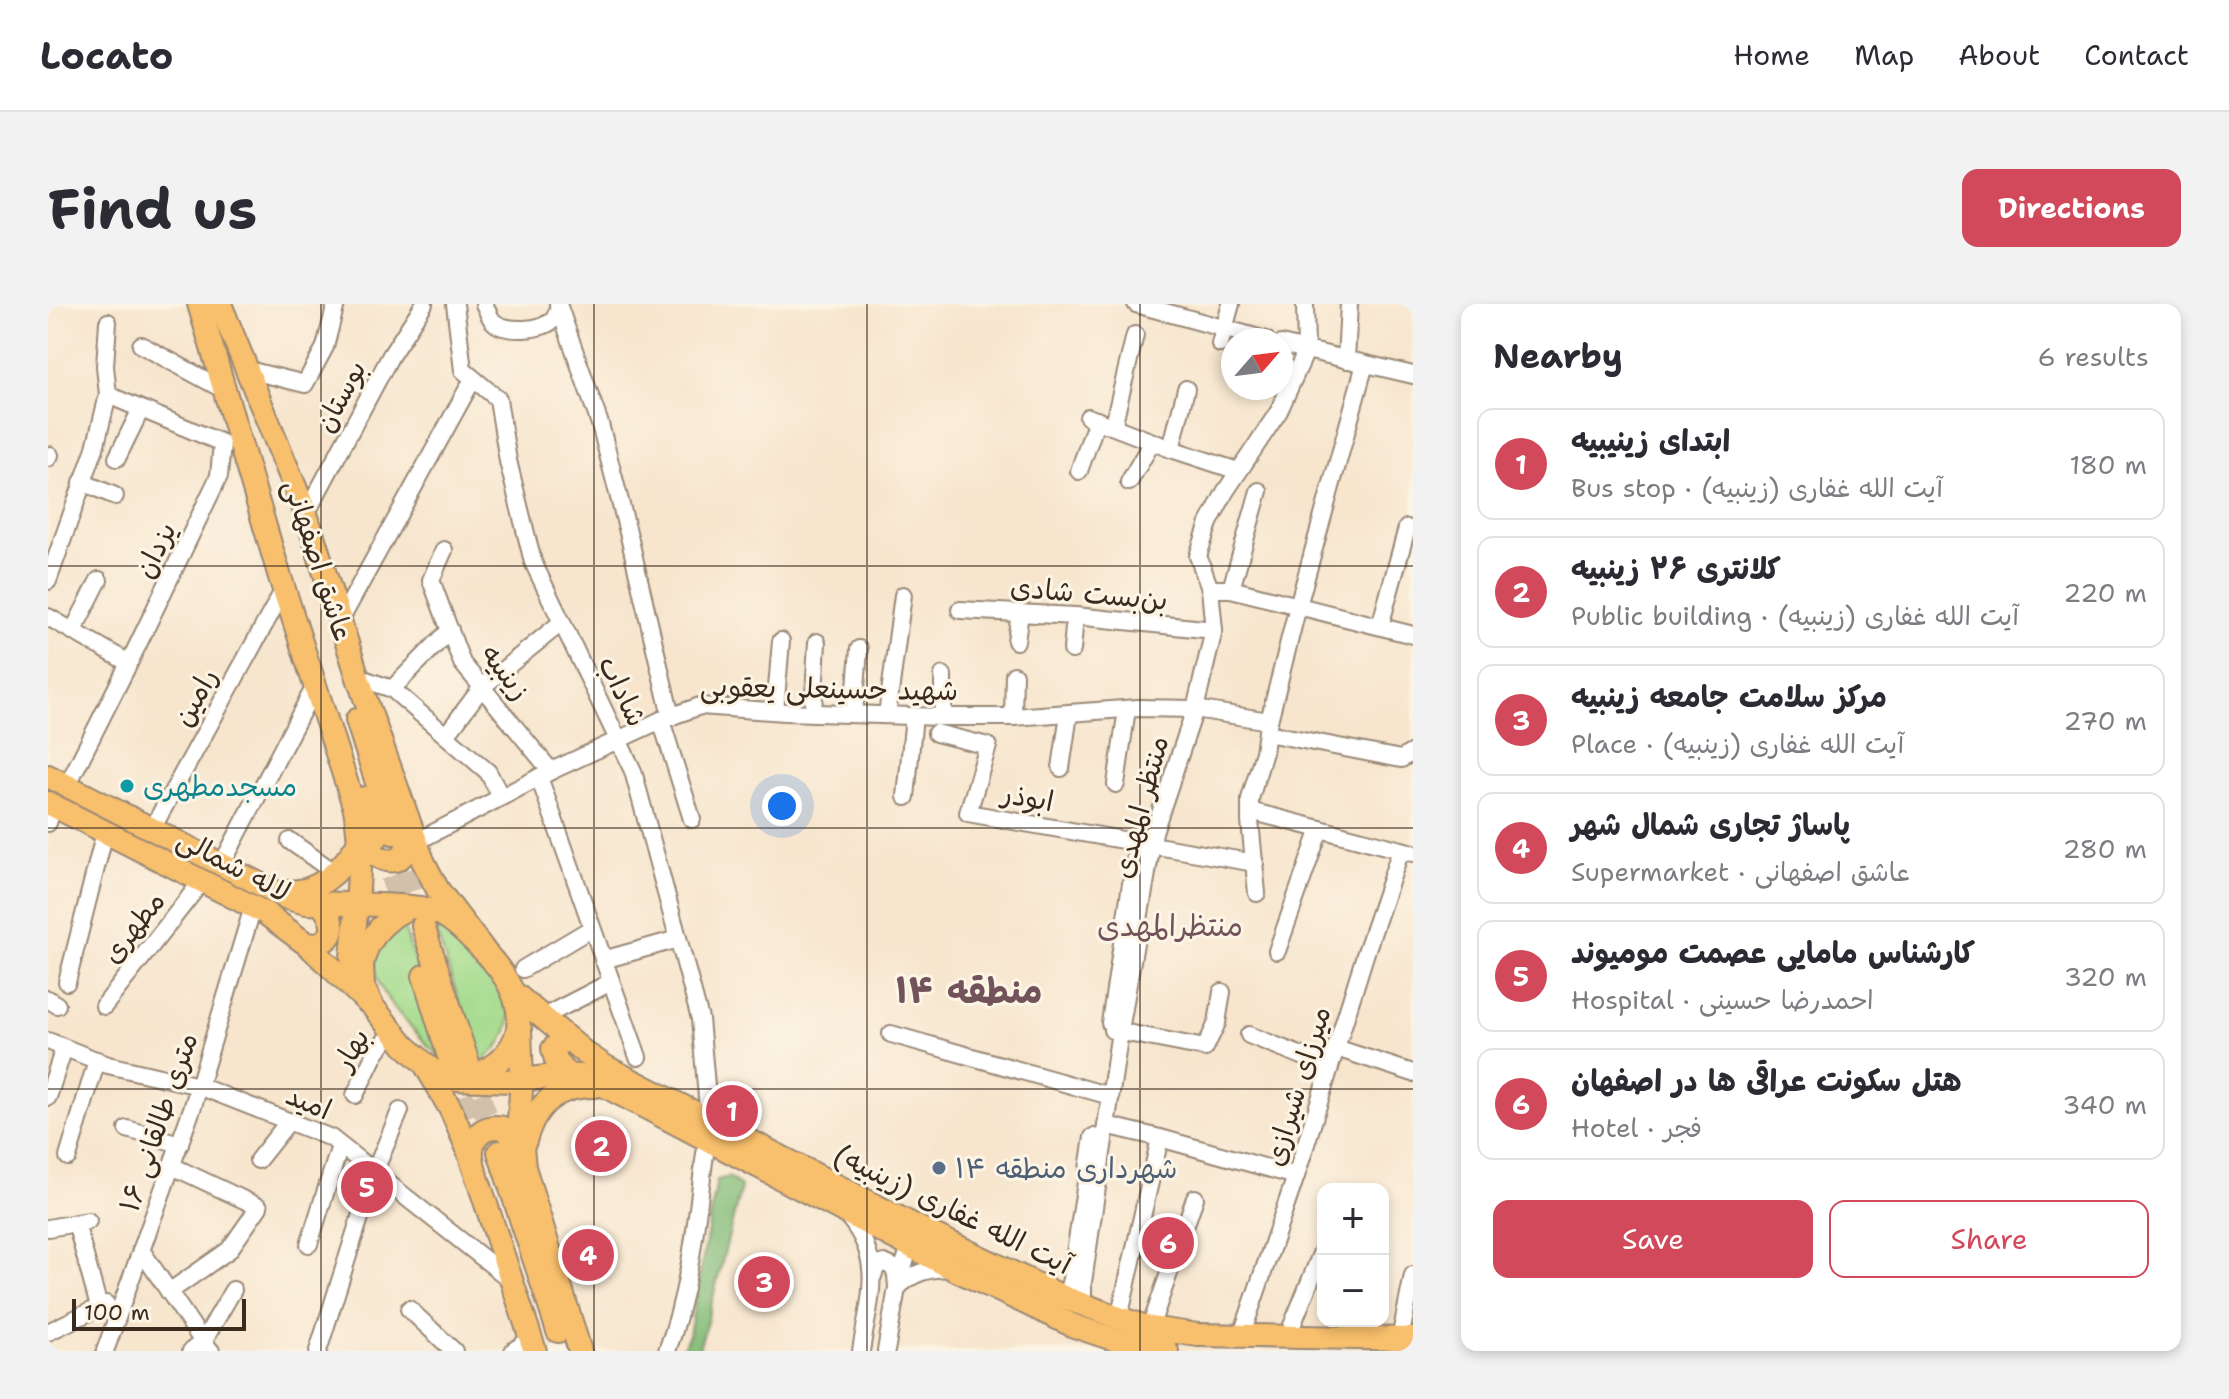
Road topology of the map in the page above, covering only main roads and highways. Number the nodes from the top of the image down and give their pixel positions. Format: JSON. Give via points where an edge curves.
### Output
{"nodes":[{"id":1,"x":199,"y":304,"type":"edge"},
{"id":2,"x":219,"y":304,"type":"edge"},
{"id":3,"x":58,"y":781,"type":"edge"},
{"id":4,"x":50,"y":810,"type":"edge"},
{"id":5,"x":379,"y":832,"type":"junction"},
{"id":6,"x":272,"y":890,"type":"junction"},
{"id":7,"x":321,"y":903,"type":"junction"},
{"id":8,"x":356,"y":904,"type":"junction"},
{"id":9,"x":413,"y":920,"type":"junction"},
{"id":10,"x":309,"y":946,"type":"junction"},
{"id":11,"x":483,"y":949,"type":"junction"},
{"id":12,"x":514,"y":993,"type":"junction"},
{"id":13,"x":368,"y":997,"type":"junction"},
{"id":14,"x":519,"y":1017,"type":"junction"},
{"id":15,"x":568,"y":1040,"type":"junction"},
{"id":16,"x":426,"y":1065,"type":"junction"},
{"id":17,"x":463,"y":1068,"type":"junction"},
{"id":18,"x":567,"y":1075,"type":"junction"},
{"id":19,"x":522,"y":1080,"type":"junction"},
{"id":20,"x":605,"y":1086,"type":"junction"},
{"id":21,"x":708,"y":1129,"type":"junction"},
{"id":22,"x":524,"y":1158,"type":"junction"},
{"id":23,"x":478,"y":1184,"type":"junction"},
{"id":24,"x":913,"y":1236,"type":"junction"},
{"id":25,"x":1407,"y":1339,"type":"edge"},
{"id":26,"x":532,"y":1348,"type":"edge"},
{"id":27,"x":565,"y":1351,"type":"edge"},
{"id":28,"x":580,"y":1351,"type":"edge"},
{"id":29,"x":1167,"y":1351,"type":"edge"}],
"edges":[{"from":1,"to":5,"type":"main road","name":"عاشق اصفهانی"},
{"from":1,"to":5,"type":"main road","via":[[355,809]]},
{"from":2,"to":5,"type":"main road","name":"عاشق اصفهانی","via":[[293,519]]},
{"from":2,"to":5,"type":"main road","via":[[306,514],[358,677]]},
{"from":3,"to":6,"type":"main road","name":"لاله شمالی"},
{"from":4,"to":10,"type":"main road","name":"لاله شمالی","via":[[265,913]]},
{"from":5,"to":6,"type":"main road","via":[[312,888]]},
{"from":5,"to":8,"type":"main road"},
{"from":5,"to":11,"type":"main road","via":[[416,842],[438,890]]},
{"from":6,"to":7,"type":"main road","name":"لاله شمالی"},
{"from":7,"to":8,"type":"main road","name":"لاله شمالی"},
{"from":7,"to":10,"type":"main road","via":[[330,915],[331,936]]},
{"from":8,"to":9,"type":"main road","name":"لاله شمالی"},
{"from":8,"to":13,"type":"main road","via":[[352,957]]},
{"from":9,"to":11,"type":"main road","name":"لاله شمالی","via":[[427,908],[457,924]]},
{"from":9,"to":13,"type":"main road","via":[[395,915],[368,945],[362,963]]},
{"from":9,"to":17,"type":"main road"},
{"from":10,"to":13,"type":"main road","name":"لاله شمالی"},
{"from":11,"to":12,"type":"main road"},
{"from":12,"to":14,"type":"main road"},
{"from":12,"to":15,"type":"main road","name":"آیت الله غفاری (زینبیه)"},
{"from":13,"to":16,"type":"main road","name":"لاله شمالی"},
{"from":14,"to":17,"type":"main road","via":[[514,1042],[503,1059],[488,1071]]},
{"from":14,"to":19,"type":"main road"},
{"from":15,"to":18,"type":"main road","via":[[553,1049]]},
{"from":15,"to":21,"type":"main road","name":"آیت الله غفاری (زینبیه)"},
{"from":16,"to":17,"type":"main road","name":"آیت الله غفاری (زینبیه)","via":[[453,1079]]},
{"from":16,"to":23,"type":"main road","via":[[451,1110]]},
{"from":17,"to":19,"type":"main road","name":"آیت الله غفاری (زینبیه)"},
{"from":18,"to":19,"type":"main road","name":"آیت الله غفاری (زینبیه)"},
{"from":18,"to":20,"type":"main road","name":"آیت الله غفاری (زینبیه)"},
{"from":19,"to":22,"type":"main road"},
{"from":20,"to":21,"type":"main road","name":"آیت الله غفاری (زینبیه)"},
{"from":20,"to":22,"type":"main road","via":[[576,1088],[549,1100],[531,1121]]},
{"from":21,"to":24,"type":"main road","name":"آیت الله غفاری (زینبیه)"},
{"from":21,"to":24,"type":"main road","name":"آیت الله غفاری (زینبیه)","via":[[843,1210]]},
{"from":22,"to":23,"type":"main road","via":[[506,1129],[481,1131],[471,1155]]},
{"from":22,"to":28,"type":"main road"},
{"from":23,"to":26,"type":"main road"},
{"from":24,"to":25,"type":"main road","name":"آیت الله غفاری (زینبیه)","via":[[1075,1291],[1119,1318],[1150,1328],[1241,1337]]},
{"from":24,"to":29,"type":"main road","name":"آیت الله غفاری (زینبیه)","via":[[952,1268],[1074,1326]]},
{"from":26,"to":27,"type":"main road","via":[[490,1155]]}]}
